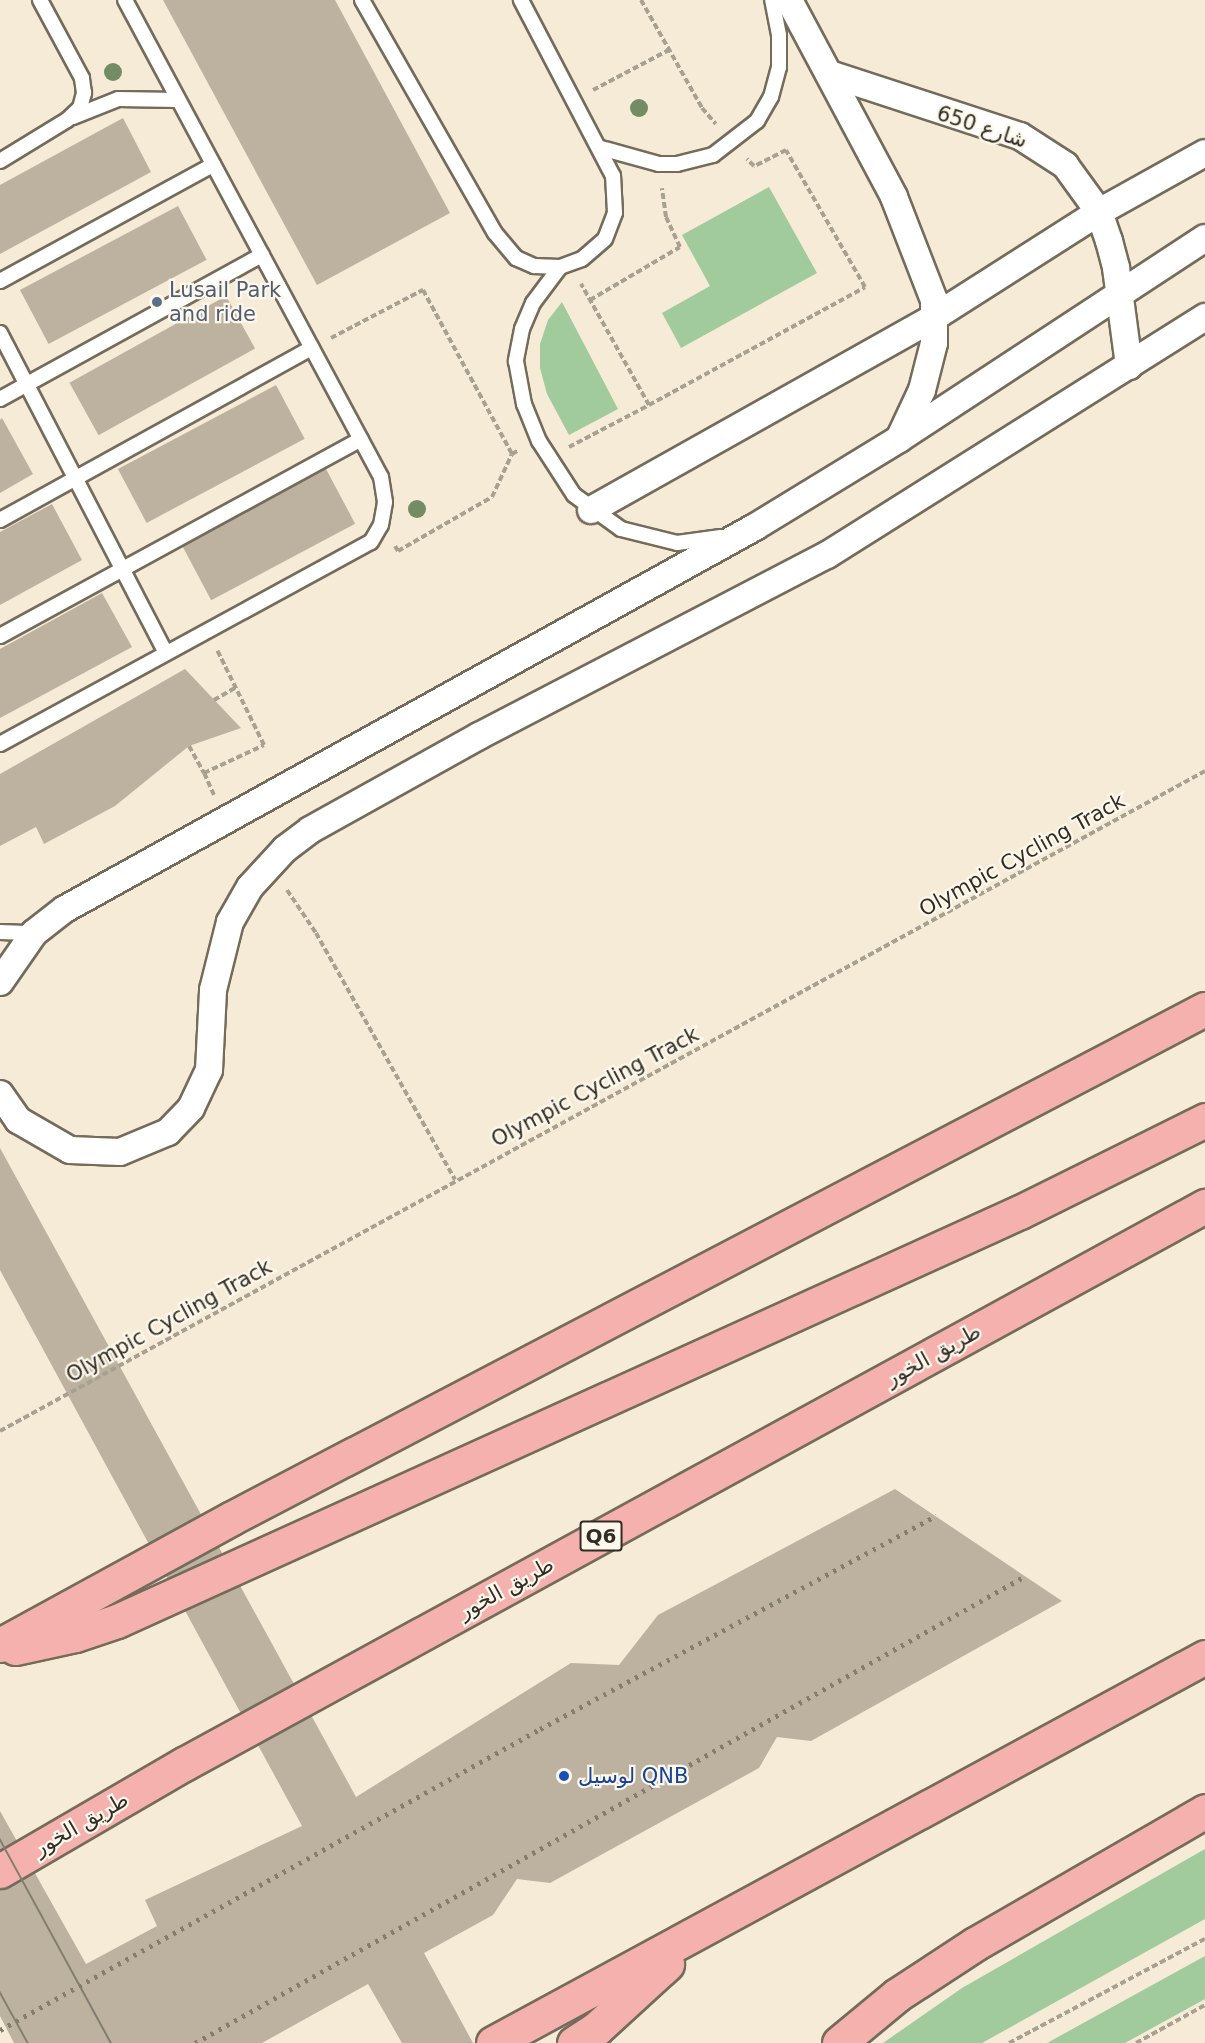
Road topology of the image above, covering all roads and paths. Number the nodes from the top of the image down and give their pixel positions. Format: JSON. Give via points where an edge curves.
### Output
{"nodes":[{"id":1,"x":40,"y":0,"type":"edge"},
{"id":2,"x":124,"y":0,"type":"edge"},
{"id":3,"x":362,"y":0,"type":"edge"},
{"id":4,"x":521,"y":0,"type":"edge"},
{"id":5,"x":642,"y":0,"type":"edge"},
{"id":6,"x":772,"y":0,"type":"edge"},
{"id":7,"x":789,"y":0,"type":"edge"},
{"id":8,"x":669,"y":50,"type":"junction"},
{"id":9,"x":830,"y":74,"type":"junction"},
{"id":10,"x":574,"y":99,"type":"junction"},
{"id":11,"x":178,"y":100,"type":"junction"},
{"id":12,"x":67,"y":120,"type":"junction"},
{"id":13,"x":732,"y":142,"type":"junction"},
{"id":14,"x":601,"y":148,"type":"junction"},
{"id":15,"x":1205,"y":153,"type":"edge"},
{"id":16,"x":0,"y":161,"type":"edge"},
{"id":17,"x":658,"y":164,"type":"junction"},
{"id":18,"x":213,"y":165,"type":"junction"},
{"id":19,"x":1099,"y":212,"type":"junction"},
{"id":20,"x":1205,"y":238,"type":"edge"},
{"id":21,"x":262,"y":255,"type":"junction"},
{"id":22,"x":560,"y":267,"type":"junction"},
{"id":23,"x":0,"y":281,"type":"edge"},
{"id":24,"x":1119,"y":292,"type":"junction"},
{"id":25,"x":590,"y":300,"type":"dead end"},
{"id":26,"x":936,"y":316,"type":"junction"},
{"id":27,"x":1205,"y":317,"type":"edge"},
{"id":28,"x":0,"y":333,"type":"edge"},
{"id":29,"x":312,"y":348,"type":"junction"},
{"id":30,"x":1129,"y":366,"type":"junction"},
{"id":31,"x":27,"y":385,"type":"junction"},
{"id":32,"x":0,"y":399,"type":"edge"},
{"id":33,"x":649,"y":405,"type":"dead end"},
{"id":34,"x":361,"y":439,"type":"junction"},
{"id":35,"x":899,"y":439,"type":"junction"},
{"id":36,"x":512,"y":454,"type":"dead end"},
{"id":37,"x":75,"y":478,"type":"junction"},
{"id":38,"x":591,"y":510,"type":"junction"},
{"id":39,"x":0,"y":520,"type":"edge"},
{"id":40,"x":754,"y":527,"type":"junction"},
{"id":41,"x":122,"y":569,"type":"junction"},
{"id":42,"x":207,"y":631,"type":"junction"},
{"id":43,"x":0,"y":636,"type":"edge"},
{"id":44,"x":166,"y":653,"type":"junction"},
{"id":45,"x":236,"y":688,"type":"junction"},
{"id":46,"x":214,"y":700,"type":"dead end"},
{"id":47,"x":0,"y":744,"type":"edge"},
{"id":48,"x":189,"y":746,"type":"dead end"},
{"id":49,"x":1205,"y":771,"type":"edge"},
{"id":50,"x":204,"y":773,"type":"junction"},
{"id":51,"x":227,"y":820,"type":"junction"},
{"id":52,"x":0,"y":932,"type":"edge"},
{"id":53,"x":34,"y":933,"type":"junction"},
{"id":54,"x":316,"y":933,"type":"dead end"},
{"id":55,"x":0,"y":982,"type":"edge"},
{"id":56,"x":1205,"y":1009,"type":"edge"},
{"id":57,"x":0,"y":1094,"type":"edge"},
{"id":58,"x":1205,"y":1120,"type":"edge"},
{"id":59,"x":455,"y":1180,"type":"junction"},
{"id":60,"x":1205,"y":1206,"type":"edge"},
{"id":61,"x":0,"y":1431,"type":"edge"},
{"id":62,"x":0,"y":1648,"type":"edge"},
{"id":63,"x":1205,"y":1657,"type":"edge"},
{"id":64,"x":1205,"y":1811,"type":"edge"},
{"id":65,"x":0,"y":1871,"type":"edge"},
{"id":66,"x":704,"y":1931,"type":"junction"},
{"id":67,"x":1205,"y":1939,"type":"edge"},
{"id":68,"x":1205,"y":2005,"type":"edge"},
{"id":69,"x":493,"y":2043,"type":"edge"},
{"id":70,"x":574,"y":2043,"type":"edge"},
{"id":71,"x":839,"y":2043,"type":"edge"},
{"id":72,"x":1009,"y":2043,"type":"edge"},
{"id":73,"x":1136,"y":2043,"type":"edge"}],
"edges":[{"from":1,"to":12,"type":"lane","via":[[82,78],[80,108]]},
{"from":2,"to":11,"type":"lane"},
{"from":3,"to":22,"type":"lane","via":[[495,233],[516,258],[534,266]]},
{"from":4,"to":10,"type":"lane"},
{"from":5,"to":8,"type":"path"},
{"from":6,"to":13,"type":"lane","via":[[779,35],[779,67],[771,97],[757,121]]},
{"from":7,"to":9,"type":"street"},
{"from":8,"to":10,"type":"path"},
{"from":8,"to":13,"type":"path","via":[[702,108]]},
{"from":9,"to":19,"type":"street","name":"شارع 650","via":[[1020,136],[1065,165]]},
{"from":9,"to":26,"type":"street","via":[[894,197],[928,282]]},
{"from":10,"to":14,"type":"lane"},
{"from":11,"to":12,"type":"lane","via":[[118,99]]},
{"from":11,"to":18,"type":"lane"},
{"from":12,"to":16,"type":"lane"},
{"from":13,"to":17,"type":"lane","via":[[698,160]]},
{"from":13,"to":33,"type":"path","via":[[754,166],[786,150],[865,287]]},
{"from":14,"to":17,"type":"lane"},
{"from":14,"to":22,"type":"lane","via":[[613,176],[615,197],[610,229],[582,259]]},
{"from":15,"to":19,"type":"street"},
{"from":17,"to":25,"type":"path","via":[[666,217],[680,247]]},
{"from":18,"to":21,"type":"lane"},
{"from":18,"to":23,"type":"lane"},
{"from":19,"to":24,"type":"street","name":"شارع 650"},
{"from":19,"to":26,"type":"street"},
{"from":20,"to":24,"type":"street"},
{"from":21,"to":29,"type":"lane"},
{"from":21,"to":31,"type":"lane"},
{"from":22,"to":38,"type":"lane","via":[[533,303],[522,329],[516,361],[518,384],[539,441],[574,495]]},
{"from":24,"to":30,"type":"street","name":"شارع 650"},
{"from":24,"to":35,"type":"street"},
{"from":26,"to":35,"type":"street","via":[[922,390]]},
{"from":26,"to":38,"type":"street"},
{"from":27,"to":30,"type":"street"},
{"from":28,"to":31,"type":"lane"},
{"from":29,"to":34,"type":"lane"},
{"from":29,"to":36,"type":"path","via":[[423,290]]},
{"from":29,"to":37,"type":"lane"},
{"from":30,"to":57,"type":"street","via":[[827,555],[469,741],[310,830],[285,849],[250,887],[230,922],[213,990],[208,1070],[190,1108],[168,1132],[120,1152],[70,1150],[18,1120]]},
{"from":31,"to":32,"type":"lane"},
{"from":31,"to":37,"type":"lane"},
{"from":34,"to":41,"type":"lane"},
{"from":34,"to":42,"type":"lane","via":[[381,477],[385,502],[381,525],[371,542]]},
{"from":35,"to":40,"type":"street"},
{"from":37,"to":39,"type":"lane"},
{"from":37,"to":41,"type":"lane"},
{"from":38,"to":40,"type":"lane","via":[[621,529],[677,543],[712,540]]},
{"from":40,"to":51,"type":"street"},
{"from":41,"to":43,"type":"lane"},
{"from":41,"to":44,"type":"lane"},
{"from":42,"to":44,"type":"lane"},
{"from":42,"to":45,"type":"path"},
{"from":44,"to":47,"type":"lane"},
{"from":45,"to":46,"type":"path"},
{"from":45,"to":50,"type":"path","via":[[264,745]]},
{"from":48,"to":50,"type":"path"},
{"from":49,"to":59,"type":"path","name":"Olympic Cycling Track"},
{"from":50,"to":51,"type":"path"},
{"from":51,"to":53,"type":"street","via":[[65,909]]},
{"from":52,"to":53,"type":"lane"},
{"from":53,"to":55,"type":"street"},
{"from":54,"to":59,"type":"path"},
{"from":56,"to":62,"type":"highway","via":[[232,1518]]},
{"from":58,"to":62,"type":"highway","via":[[1020,1212],[117,1621],[75,1635]]},
{"from":59,"to":61,"type":"path","name":"Olympic Cycling Track"},
{"from":60,"to":65,"type":"highway","name":"طريق الخور","number":"Q6","via":[[195,1758]]},
{"from":63,"to":66,"type":"highway"},
{"from":64,"to":71,"type":"highway","via":[[975,1944],[897,1995]]},
{"from":66,"to":69,"type":"highway"},
{"from":66,"to":70,"type":"highway","via":[[597,2028]]},
{"from":67,"to":72,"type":"path"},
{"from":68,"to":73,"type":"path"}]}
